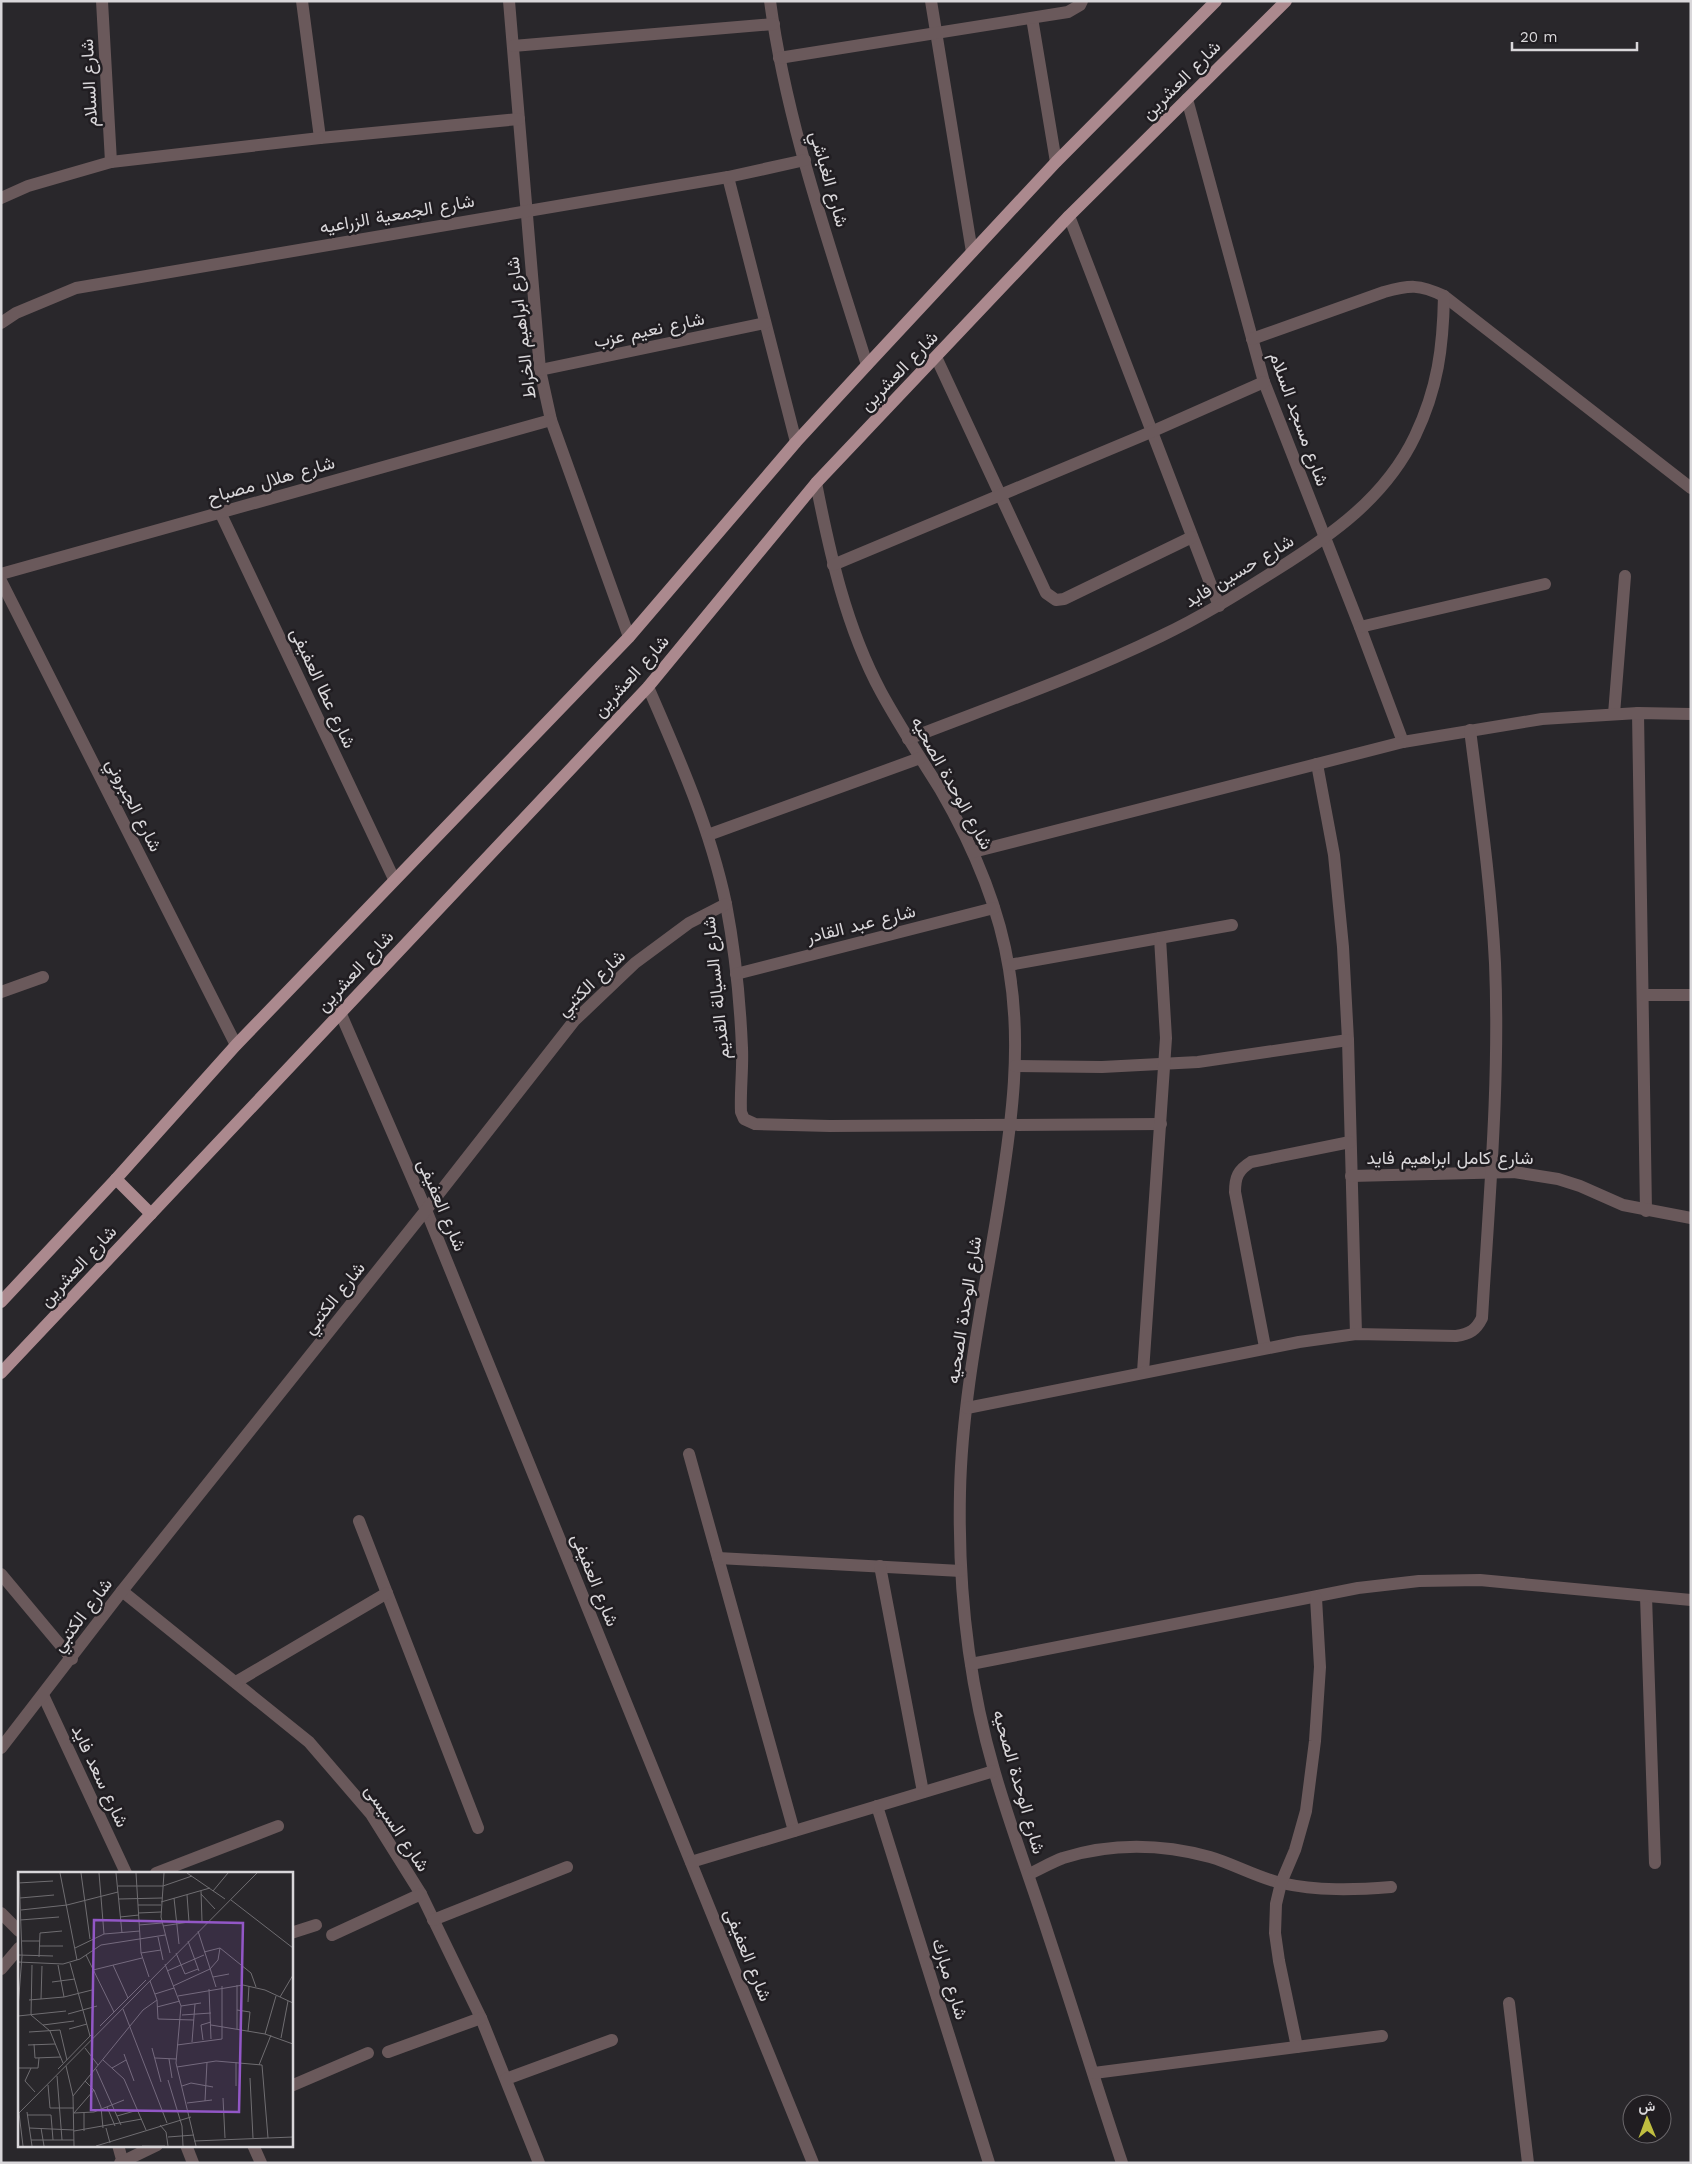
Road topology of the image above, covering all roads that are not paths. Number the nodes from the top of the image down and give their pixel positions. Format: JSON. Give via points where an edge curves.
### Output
{"nodes":[{"id":1,"x":102,"y":1,"type":"edge"},
{"id":2,"x":302,"y":1,"type":"edge"},
{"id":3,"x":509,"y":1,"type":"edge"},
{"id":4,"x":770,"y":1,"type":"edge"},
{"id":5,"x":931,"y":1,"type":"edge"},
{"id":6,"x":1082,"y":1,"type":"edge"},
{"id":7,"x":1216,"y":1,"type":"edge"},
{"id":8,"x":1286,"y":1,"type":"edge"},
{"id":9,"x":1032,"y":18,"type":"junction"},
{"id":10,"x":774,"y":24,"type":"junction"},
{"id":11,"x":936,"y":34,"type":"junction"},
{"id":12,"x":513,"y":46,"type":"junction"},
{"id":13,"x":780,"y":58,"type":"junction"},
{"id":14,"x":1187,"y":99,"type":"junction"},
{"id":15,"x":519,"y":119,"type":"junction"},
{"id":16,"x":320,"y":138,"type":"junction"},
{"id":17,"x":804,"y":160,"type":"junction"},
{"id":18,"x":110,"y":162,"type":"junction"},
{"id":19,"x":1056,"y":162,"type":"junction"},
{"id":20,"x":728,"y":177,"type":"junction"},
{"id":21,"x":1,"y":198,"type":"edge"},
{"id":22,"x":526,"y":210,"type":"junction"},
{"id":23,"x":1069,"y":216,"type":"junction"},
{"id":24,"x":972,"y":252,"type":"junction"},
{"id":25,"x":1444,"y":296,"type":"junction"},
{"id":26,"x":1,"y":323,"type":"edge"},
{"id":27,"x":765,"y":323,"type":"junction"},
{"id":28,"x":1252,"y":339,"type":"junction"},
{"id":29,"x":936,"y":357,"type":"junction"},
{"id":30,"x":867,"y":365,"type":"junction"},
{"id":31,"x":540,"y":370,"type":"junction"},
{"id":32,"x":1264,"y":382,"type":"junction"},
{"id":33,"x":551,"y":420,"type":"junction"},
{"id":34,"x":1151,"y":432,"type":"junction"},
{"id":35,"x":796,"y":442,"type":"junction"},
{"id":36,"x":816,"y":482,"type":"junction"},
{"id":37,"x":1691,"y":488,"type":"edge"},
{"id":38,"x":1000,"y":495,"type":"junction"},
{"id":39,"x":220,"y":512,"type":"junction"},
{"id":40,"x":1192,"y":536,"type":"junction"},
{"id":41,"x":1326,"y":538,"type":"junction"},
{"id":42,"x":833,"y":565,"type":"junction"},
{"id":43,"x":1,"y":574,"type":"edge"},
{"id":44,"x":1625,"y":576,"type":"dead end"},
{"id":45,"x":1,"y":581,"type":"edge"},
{"id":46,"x":1545,"y":584,"type":"dead end"},
{"id":47,"x":1218,"y":606,"type":"junction"},
{"id":48,"x":1360,"y":627,"type":"junction"},
{"id":49,"x":629,"y":637,"type":"junction"},
{"id":50,"x":648,"y":687,"type":"junction"},
{"id":51,"x":1638,"y":713,"type":"junction"},
{"id":52,"x":1614,"y":714,"type":"junction"},
{"id":53,"x":1691,"y":714,"type":"edge"},
{"id":54,"x":1470,"y":730,"type":"junction"},
{"id":55,"x":908,"y":739,"type":"junction"},
{"id":56,"x":1403,"y":742,"type":"junction"},
{"id":57,"x":920,"y":758,"type":"junction"},
{"id":58,"x":1317,"y":764,"type":"junction"},
{"id":59,"x":708,"y":835,"type":"junction"},
{"id":60,"x":972,"y":852,"type":"junction"},
{"id":61,"x":394,"y":879,"type":"junction"},
{"id":62,"x":726,"y":904,"type":"junction"},
{"id":63,"x":994,"y":908,"type":"junction"},
{"id":64,"x":1232,"y":925,"type":"dead end"},
{"id":65,"x":1160,"y":938,"type":"junction"},
{"id":66,"x":1008,"y":965,"type":"junction"},
{"id":67,"x":736,"y":974,"type":"junction"},
{"id":68,"x":44,"y":977,"type":"dead end"},
{"id":69,"x":1,"y":992,"type":"edge"},
{"id":70,"x":1643,"y":995,"type":"junction"},
{"id":71,"x":1691,"y":995,"type":"edge"},
{"id":72,"x":340,"y":1012,"type":"junction"},
{"id":73,"x":1348,"y":1040,"type":"junction"},
{"id":74,"x":236,"y":1045,"type":"junction"},
{"id":75,"x":1165,"y":1064,"type":"junction"},
{"id":76,"x":1015,"y":1066,"type":"junction"},
{"id":77,"x":1011,"y":1123,"type":"junction"},
{"id":78,"x":1161,"y":1124,"type":"junction"},
{"id":79,"x":1350,"y":1142,"type":"junction"},
{"id":80,"x":1491,"y":1172,"type":"junction"},
{"id":81,"x":1352,"y":1176,"type":"junction"},
{"id":82,"x":116,"y":1179,"type":"junction"},
{"id":83,"x":426,"y":1210,"type":"junction"},
{"id":84,"x":1646,"y":1211,"type":"junction"},
{"id":85,"x":151,"y":1214,"type":"junction"},
{"id":86,"x":1691,"y":1218,"type":"edge"},
{"id":87,"x":1,"y":1302,"type":"edge"},
{"id":88,"x":1356,"y":1334,"type":"junction"},
{"id":89,"x":1265,"y":1347,"type":"junction"},
{"id":90,"x":1144,"y":1372,"type":"junction"},
{"id":91,"x":1,"y":1373,"type":"edge"},
{"id":92,"x":967,"y":1408,"type":"junction"},
{"id":93,"x":688,"y":1454,"type":"dead end"},
{"id":94,"x":359,"y":1521,"type":"dead end"},
{"id":95,"x":718,"y":1558,"type":"junction"},
{"id":96,"x":880,"y":1566,"type":"junction"},
{"id":97,"x":961,"y":1571,"type":"junction"},
{"id":98,"x":1,"y":1574,"type":"edge"},
{"id":99,"x":122,"y":1591,"type":"junction"},
{"id":100,"x":387,"y":1593,"type":"junction"},
{"id":101,"x":1646,"y":1596,"type":"junction"},
{"id":102,"x":1316,"y":1598,"type":"junction"},
{"id":103,"x":1691,"y":1600,"type":"edge"},
{"id":104,"x":72,"y":1659,"type":"junction"},
{"id":105,"x":971,"y":1664,"type":"junction"},
{"id":106,"x":236,"y":1682,"type":"junction"},
{"id":107,"x":43,"y":1695,"type":"junction"},
{"id":108,"x":1,"y":1748,"type":"edge"},
{"id":109,"x":994,"y":1771,"type":"junction"},
{"id":110,"x":923,"y":1792,"type":"junction"},
{"id":111,"x":877,"y":1806,"type":"junction"},
{"id":112,"x":278,"y":1826,"type":"dead end"},
{"id":113,"x":478,"y":1828,"type":"dead end"},
{"id":114,"x":794,"y":1831,"type":"junction"},
{"id":115,"x":691,"y":1862,"type":"junction"},
{"id":116,"x":1655,"y":1863,"type":"dead end"},
{"id":117,"x":567,"y":1866,"type":"dead end"},
{"id":118,"x":126,"y":1872,"type":"edge"},
{"id":119,"x":159,"y":1872,"type":"edge"},
{"id":120,"x":1029,"y":1874,"type":"junction"},
{"id":121,"x":1281,"y":1883,"type":"junction"},
{"id":122,"x":1391,"y":1887,"type":"dead end"},
{"id":123,"x":421,"y":1894,"type":"junction"},
{"id":124,"x":1,"y":1913,"type":"edge"},
{"id":125,"x":433,"y":1920,"type":"junction"},
{"id":126,"x":316,"y":1924,"type":"dead end"},
{"id":127,"x":18,"y":1930,"type":"edge"},
{"id":128,"x":292,"y":1933,"type":"edge"},
{"id":129,"x":332,"y":1935,"type":"dead end"},
{"id":130,"x":18,"y":1949,"type":"edge"},
{"id":131,"x":1,"y":1969,"type":"edge"},
{"id":132,"x":1509,"y":2003,"type":"dead end"},
{"id":133,"x":481,"y":2018,"type":"junction"},
{"id":134,"x":1382,"y":2036,"type":"dead end"},
{"id":135,"x":612,"y":2040,"type":"dead end"},
{"id":136,"x":1297,"y":2047,"type":"junction"},
{"id":137,"x":368,"y":2052,"type":"dead end"},
{"id":138,"x":388,"y":2052,"type":"dead end"},
{"id":139,"x":1094,"y":2073,"type":"junction"},
{"id":140,"x":506,"y":2079,"type":"junction"},
{"id":141,"x":292,"y":2086,"type":"edge"},
{"id":142,"x":118,"y":2146,"type":"edge"},
{"id":143,"x":155,"y":2146,"type":"edge"},
{"id":144,"x":186,"y":2146,"type":"edge"},
{"id":145,"x":253,"y":2146,"type":"edge"},
{"id":146,"x":122,"y":2162,"type":"edge"},
{"id":147,"x":193,"y":2163,"type":"edge"},
{"id":148,"x":261,"y":2163,"type":"edge"},
{"id":149,"x":539,"y":2163,"type":"edge"},
{"id":150,"x":813,"y":2163,"type":"edge"},
{"id":151,"x":989,"y":2163,"type":"edge"},
{"id":152,"x":1122,"y":2163,"type":"edge"},
{"id":153,"x":1528,"y":2163,"type":"edge"}],
"edges":[{"from":1,"to":18,"type":"street","name":"شارع السلام"},
{"from":2,"to":16,"type":"street"},
{"from":3,"to":12,"type":"street","name":"شارع ابراهيم الخراط"},
{"from":4,"to":10,"type":"street","name":"شارع الغباشي"},
{"from":5,"to":11,"type":"street"},
{"from":6,"to":9,"type":"street","via":[[1068,12]]},
{"from":7,"to":19,"type":"main road","name":"شارع العشرين"},
{"from":8,"to":14,"type":"main road","name":"شارع العشرين"},
{"from":9,"to":11,"type":"street"},
{"from":9,"to":19,"type":"street"},
{"from":10,"to":12,"type":"street"},
{"from":10,"to":13,"type":"street","name":"شارع الغباشي"},
{"from":11,"to":13,"type":"street"},
{"from":11,"to":24,"type":"street"},
{"from":12,"to":15,"type":"street","name":"شارع ابراهيم الخراط"},
{"from":13,"to":17,"type":"street","name":"شارع الغباشي"},
{"from":14,"to":23,"type":"main road","name":"شارع العشرين"},
{"from":14,"to":28,"type":"street","name":"شارع مسجد السلام"},
{"from":15,"to":16,"type":"street"},
{"from":15,"to":22,"type":"street","name":"شارع ابراهيم الخراط"},
{"from":16,"to":18,"type":"street"},
{"from":17,"to":20,"type":"street","name":"شارع الجمعية الزراعيه"},
{"from":17,"to":30,"type":"street","name":"شارع الغباشي"},
{"from":18,"to":21,"type":"street","via":[[28,186]]},
{"from":19,"to":24,"type":"main road","name":"شارع العشرين"},
{"from":20,"to":22,"type":"street","name":"شارع الجمعية الزراعيه"},
{"from":20,"to":27,"type":"street"},
{"from":22,"to":26,"type":"street","name":"شارع الجمعية الزراعيه","via":[[76,288],[16,313]]},
{"from":22,"to":31,"type":"street","name":"شارع ابراهيم الخراط"},
{"from":23,"to":29,"type":"main road","name":"شارع العشرين"},
{"from":23,"to":34,"type":"street"},
{"from":24,"to":30,"type":"main road","name":"شارع العشرين"},
{"from":25,"to":28,"type":"street","via":[[1426,287],[1405,286]]},
{"from":25,"to":37,"type":"street"},
{"from":25,"to":41,"type":"street","name":"شارع حسين فايد","via":[[1443,344],[1433,392],[1415,436],[1389,477],[1356,514]]},
{"from":27,"to":31,"type":"street","name":"شارع نعيم عزب"},
{"from":27,"to":35,"type":"street"},
{"from":28,"to":32,"type":"street","name":"شارع مسجد السلام"},
{"from":29,"to":36,"type":"main road","name":"شارع العشرين"},
{"from":29,"to":38,"type":"street"},
{"from":30,"to":35,"type":"main road","name":"شارع العشرين"},
{"from":31,"to":33,"type":"street","name":"شارع ابراهيم الخراط"},
{"from":32,"to":34,"type":"street"},
{"from":32,"to":41,"type":"street","name":"شارع مسجد السلام"},
{"from":33,"to":39,"type":"street","name":"شارع هلال مصباح"},
{"from":33,"to":49,"type":"street","name":"شارع ابراهيم الخراط"},
{"from":34,"to":38,"type":"street"},
{"from":34,"to":40,"type":"street"},
{"from":35,"to":49,"type":"main road","name":"شارع العشرين"},
{"from":36,"to":42,"type":"street","name":"شارع الوحدة الصحيه"},
{"from":36,"to":50,"type":"main road","name":"شارع العشرين"},
{"from":38,"to":40,"type":"street","via":[[1046,593],[1056,600],[1064,599]]},
{"from":38,"to":42,"type":"street"},
{"from":39,"to":43,"type":"street","name":"شارع هلال مصباح"},
{"from":39,"to":61,"type":"street","name":"شارع عطا العفيفى"},
{"from":40,"to":47,"type":"street"},
{"from":41,"to":47,"type":"street","name":"شارع حسين فايد"},
{"from":41,"to":48,"type":"street","name":"شارع مسجد السلام"},
{"from":42,"to":55,"type":"street","name":"شارع الوحدة الصحيه","via":[[855,634],[880,690]]},
{"from":44,"to":52,"type":"street"},
{"from":45,"to":74,"type":"street","name":"شارع الجبروني"},
{"from":46,"to":48,"type":"street"},
{"from":47,"to":55,"type":"street","name":"شارع حسين فايد","via":[[1104,663]]},
{"from":48,"to":56,"type":"street","name":"شارع مسجد السلام"},
{"from":49,"to":61,"type":"main road","name":"شارع العشرين"},
{"from":50,"to":59,"type":"street","name":"شارع السيالة القديم","via":[[688,777]]},
{"from":50,"to":72,"type":"main road","name":"شارع العشرين"},
{"from":51,"to":52,"type":"street"},
{"from":51,"to":53,"type":"street"},
{"from":51,"to":70,"type":"street"},
{"from":52,"to":54,"type":"street","via":[[1542,719]]},
{"from":54,"to":56,"type":"street"},
{"from":54,"to":80,"type":"street","via":[[1495,963],[1496,1068]]},
{"from":55,"to":57,"type":"street","name":"شارع الوحدة الصحيه"},
{"from":56,"to":58,"type":"street"},
{"from":57,"to":59,"type":"street"},
{"from":57,"to":60,"type":"street","name":"شارع الوحدة الصحيه"},
{"from":58,"to":60,"type":"street"},
{"from":58,"to":73,"type":"street","via":[[1334,855]]},
{"from":59,"to":62,"type":"street","name":"شارع السيالة القديم"},
{"from":60,"to":63,"type":"street","name":"شارع الوحدة الصحيه"},
{"from":61,"to":74,"type":"main road","name":"شارع العشرين"},
{"from":62,"to":67,"type":"street","name":"شارع السيالة القديم"},
{"from":62,"to":83,"type":"street","name":"شارع الكتبي","via":[[689,923],[635,963],[574,1021]]},
{"from":63,"to":66,"type":"street","name":"شارع الوحدة الصحيه"},
{"from":63,"to":67,"type":"street","name":"شارع عبد القادر"},
{"from":64,"to":65,"type":"street"},
{"from":65,"to":66,"type":"street"},
{"from":65,"to":75,"type":"street"},
{"from":66,"to":76,"type":"street","name":"شارع الوحدة الصحيه","via":[[1015,1016]]},
{"from":67,"to":77,"type":"street","name":"شارع السيالة القديم","via":[[742,1049],[740,1112],[744,1119],[755,1124],[830,1126]]},
{"from":68,"to":69,"type":"street"},
{"from":70,"to":71,"type":"street"},
{"from":70,"to":84,"type":"street"},
{"from":72,"to":83,"type":"street","name":"شارع العفيفى"},
{"from":72,"to":85,"type":"main road","name":"شارع العشرين"},
{"from":73,"to":75,"type":"street","via":[[1234,1058]]},
{"from":73,"to":79,"type":"street"},
{"from":74,"to":82,"type":"main road","name":"شارع العشرين"},
{"from":75,"to":76,"type":"street"},
{"from":75,"to":78,"type":"street"},
{"from":76,"to":77,"type":"street","name":"شارع الوحدة الصحيه"},
{"from":77,"to":78,"type":"street"},
{"from":77,"to":92,"type":"street","name":"شارع الوحدة الصحيه"},
{"from":78,"to":90,"type":"street"},
{"from":79,"to":81,"type":"street"},
{"from":79,"to":89,"type":"street","via":[[1251,1162],[1240,1169],[1235,1179]]},
{"from":80,"to":81,"type":"street","name":"شارع كامل ابراهيم فايد"},
{"from":80,"to":84,"type":"street","name":"شارع كامل ابراهيم فايد","via":[[1558,1178]]},
{"from":80,"to":88,"type":"street","via":[[1482,1318],[1477,1328],[1456,1336]]},
{"from":81,"to":88,"type":"street"},
{"from":82,"to":85,"type":"main road"},
{"from":82,"to":87,"type":"main road","name":"شارع العشرين"},
{"from":83,"to":99,"type":"street","name":"شارع الكتبي"},
{"from":83,"to":115,"type":"street","name":"شارع العفيفى"},
{"from":84,"to":86,"type":"street","name":"شارع كامل ابراهيم فايد"},
{"from":85,"to":91,"type":"main road","name":"شارع العشرين"},
{"from":88,"to":89,"type":"street"},
{"from":89,"to":90,"type":"street"},
{"from":90,"to":92,"type":"street"},
{"from":92,"to":97,"type":"street","name":"شارع الوحدة الصحيه","via":[[960,1489]]},
{"from":93,"to":95,"type":"street"},
{"from":94,"to":100,"type":"street"},
{"from":95,"to":96,"type":"street"},
{"from":95,"to":114,"type":"street"},
{"from":96,"to":97,"type":"street"},
{"from":96,"to":110,"type":"street"},
{"from":97,"to":105,"type":"street","name":"شارع الوحدة الصحيه"},
{"from":98,"to":104,"type":"street"},
{"from":99,"to":104,"type":"street","name":"شارع الكتبي"},
{"from":99,"to":106,"type":"street","name":"شارع السيسى"},
{"from":100,"to":106,"type":"street"},
{"from":100,"to":113,"type":"street"},
{"from":101,"to":102,"type":"street","via":[[1480,1580],[1419,1581],[1358,1588]]},
{"from":101,"to":103,"type":"street"},
{"from":101,"to":116,"type":"street"},
{"from":102,"to":105,"type":"street"},
{"from":102,"to":121,"type":"street","via":[[1320,1668],[1315,1741],[1306,1811]]},
{"from":104,"to":107,"type":"street","name":"شارع الكتبي"},
{"from":105,"to":109,"type":"street","name":"شارع الوحدة الصحيه"},
{"from":106,"to":123,"type":"street","name":"شارع السيسى","via":[[309,1742],[371,1814]]},
{"from":107,"to":108,"type":"street","name":"شارع الكتبي"},
{"from":107,"to":118,"type":"street","name":"شارع سعد فايد"},
{"from":109,"to":110,"type":"street"},
{"from":109,"to":120,"type":"street","name":"شارع الوحدة الصحيه"},
{"from":110,"to":111,"type":"street"},
{"from":111,"to":114,"type":"street"},
{"from":111,"to":151,"type":"street","name":"شارع مبارك"},
{"from":112,"to":119,"type":"street"},
{"from":114,"to":115,"type":"street"},
{"from":115,"to":150,"type":"street","name":"شارع العفيفى"},
{"from":117,"to":125,"type":"street"},
{"from":120,"to":121,"type":"street","via":[[1063,1859],[1137,1846],[1175,1849],[1212,1857]]},
{"from":120,"to":139,"type":"street","name":"شارع الوحدة الصحيه"},
{"from":121,"to":122,"type":"street","via":[[1317,1889]]},
{"from":121,"to":136,"type":"street","via":[[1275,1933]]},
{"from":123,"to":125,"type":"street","name":"شارع السيسى"},
{"from":123,"to":129,"type":"street"},
{"from":124,"to":127,"type":"street"},
{"from":125,"to":133,"type":"street","name":"شارع السيسى"},
{"from":126,"to":128,"type":"street"},
{"from":130,"to":131,"type":"street"},
{"from":132,"to":153,"type":"street"},
{"from":133,"to":138,"type":"street"},
{"from":133,"to":140,"type":"street","name":"شارع السيسى"},
{"from":134,"to":136,"type":"street"},
{"from":135,"to":140,"type":"street"},
{"from":136,"to":139,"type":"street"},
{"from":137,"to":141,"type":"street"},
{"from":139,"to":152,"type":"street","name":"شارع الوحدة الصحيه"},
{"from":140,"to":149,"type":"street","name":"شارع السيسى"},
{"from":142,"to":146,"type":"street"},
{"from":143,"to":146,"type":"street"},
{"from":144,"to":147,"type":"street"},
{"from":145,"to":148,"type":"street"}]}
